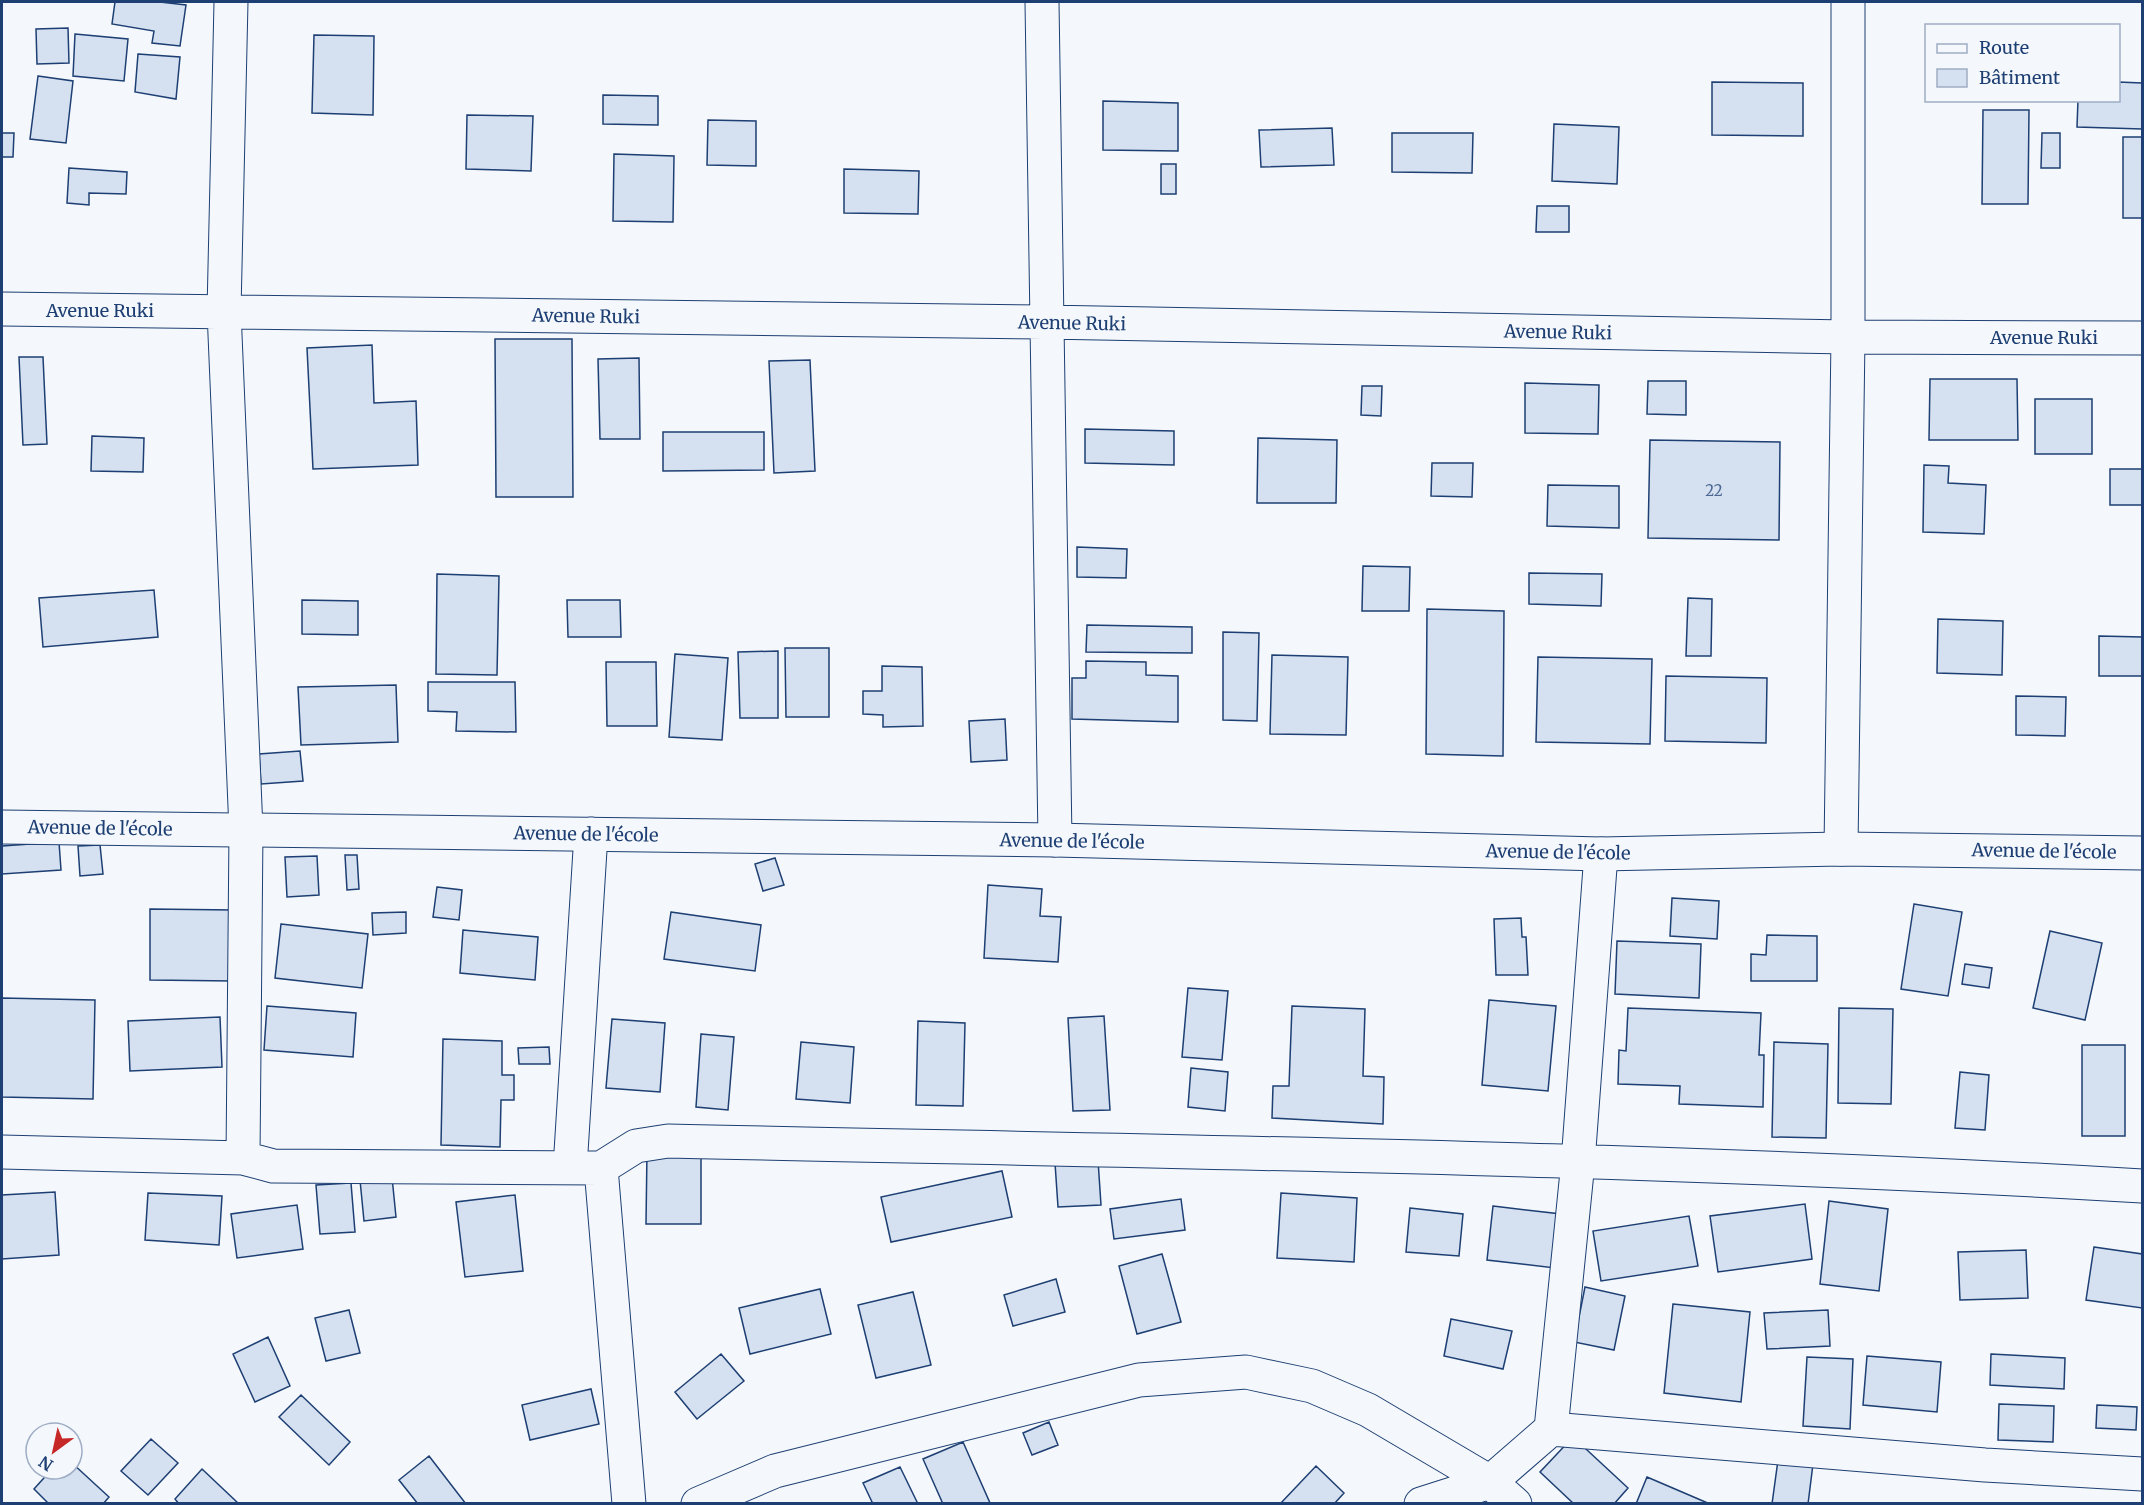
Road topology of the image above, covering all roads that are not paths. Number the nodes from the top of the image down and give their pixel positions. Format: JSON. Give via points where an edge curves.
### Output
{"nodes":[{"id":1,"x":231,"y":2,"type":"edge"},
{"id":2,"x":1042,"y":2,"type":"edge"},
{"id":3,"x":1848,"y":2,"type":"edge"},
{"id":4,"x":2,"y":309,"type":"edge"},
{"id":5,"x":224,"y":311,"type":"junction"},
{"id":6,"x":1046,"y":322,"type":"junction"},
{"id":7,"x":1848,"y":337,"type":"junction"},
{"id":8,"x":2142,"y":338,"type":"edge"},
{"id":9,"x":2,"y":827,"type":"edge"},
{"id":10,"x":246,"y":830,"type":"junction"},
{"id":11,"x":591,"y":834,"type":"junction"},
{"id":12,"x":1056,"y":840,"type":"junction"},
{"id":13,"x":1841,"y":849,"type":"junction"},
{"id":14,"x":2142,"y":852,"type":"edge"},
{"id":15,"x":1601,"y":854,"type":"junction"},
{"id":16,"x":2,"y":1152,"type":"edge"},
{"id":17,"x":243,"y":1158,"type":"junction"},
{"id":18,"x":1578,"y":1162,"type":"junction"},
{"id":19,"x":585,"y":1168,"type":"junction"},
{"id":20,"x":2142,"y":1186,"type":"edge"},
{"id":21,"x":1551,"y":1429,"type":"junction"},
{"id":22,"x":2142,"y":1474,"type":"edge"},
{"id":23,"x":1490,"y":1482,"type":"junction"},
{"id":24,"x":629,"y":1503,"type":"edge"},
{"id":25,"x":698,"y":1503,"type":"edge"},
{"id":26,"x":1420,"y":1503,"type":"edge"},
{"id":27,"x":1515,"y":1503,"type":"edge"}],
"edges":[{"from":1,"to":5,"type":"street"},
{"from":2,"to":6,"type":"street"},
{"from":3,"to":7,"type":"street"},
{"from":4,"to":5,"type":"street","name":"Avenue Ruki"},
{"from":5,"to":6,"type":"street","name":"Avenue Ruki"},
{"from":5,"to":10,"type":"street"},
{"from":6,"to":7,"type":"street","name":"Avenue Ruki"},
{"from":6,"to":12,"type":"street"},
{"from":7,"to":8,"type":"street","name":"Avenue Ruki"},
{"from":7,"to":13,"type":"street"},
{"from":9,"to":10,"type":"street","name":"Avenue de l'école"},
{"from":10,"to":11,"type":"street","name":"Avenue de l'école"},
{"from":10,"to":17,"type":"street"},
{"from":11,"to":12,"type":"street","name":"Avenue de l'école"},
{"from":11,"to":19,"type":"street"},
{"from":12,"to":15,"type":"street","name":"Avenue de l'école"},
{"from":13,"to":14,"type":"street","name":"Avenue de l'école"},
{"from":13,"to":15,"type":"street","name":"Avenue de l'école"},
{"from":15,"to":18,"type":"street"},
{"from":16,"to":17,"type":"street"},
{"from":17,"to":19,"type":"street","via":[[273,1166]]},
{"from":18,"to":19,"type":"street","via":[[668,1141],[636,1146]]},
{"from":18,"to":20,"type":"street","via":[[1930,1173]]},
{"from":18,"to":21,"type":"street"},
{"from":19,"to":24,"type":"street"},
{"from":21,"to":22,"type":"street"},
{"from":21,"to":23,"type":"street"},
{"from":23,"to":25,"type":"street","via":[[1368,1410],[1312,1386],[1246,1372],[1128,1383],[776,1471]]},
{"from":23,"to":26,"type":"street"},
{"from":23,"to":27,"type":"street"}]}
